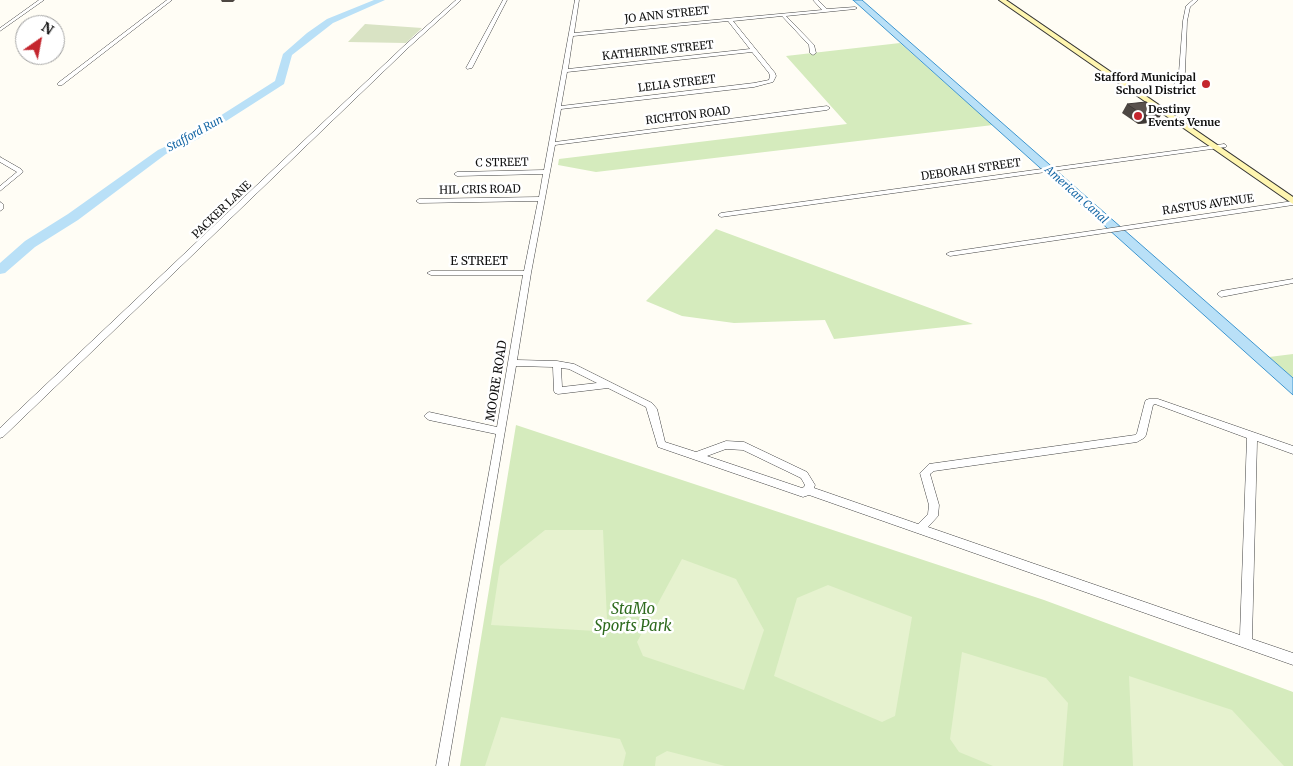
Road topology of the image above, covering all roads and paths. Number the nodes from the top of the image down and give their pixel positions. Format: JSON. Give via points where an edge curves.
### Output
{"nodes":[{"id":1,"x":42,"y":0,"type":"edge"},
{"id":2,"x":170,"y":0,"type":"edge"},
{"id":3,"x":459,"y":0,"type":"edge"},
{"id":4,"x":505,"y":0,"type":"edge"},
{"id":5,"x":577,"y":0,"type":"edge"},
{"id":6,"x":815,"y":0,"type":"edge"},
{"id":7,"x":1002,"y":0,"type":"edge"},
{"id":8,"x":1010,"y":0,"type":"edge"},
{"id":9,"x":1196,"y":0,"type":"edge"},
{"id":10,"x":855,"y":8,"type":"dead end"},
{"id":11,"x":825,"y":10,"type":"junction"},
{"id":12,"x":782,"y":14,"type":"junction"},
{"id":13,"x":729,"y":19,"type":"junction"},
{"id":14,"x":0,"y":30,"type":"edge"},
{"id":15,"x":571,"y":35,"type":"junction"},
{"id":16,"x":754,"y":50,"type":"junction"},
{"id":17,"x":813,"y":53,"type":"dead end"},
{"id":18,"x":469,"y":68,"type":"dead end"},
{"id":19,"x":565,"y":71,"type":"junction"},
{"id":20,"x":60,"y":84,"type":"dead end"},
{"id":21,"x":1144,"y":95,"type":"junction"},
{"id":22,"x":557,"y":108,"type":"junction"},
{"id":23,"x":827,"y":108,"type":"dead end"},
{"id":24,"x":551,"y":144,"type":"junction"},
{"id":25,"x":1219,"y":146,"type":"junction"},
{"id":26,"x":0,"y":159,"type":"edge"},
{"id":27,"x":546,"y":172,"type":"junction"},
{"id":28,"x":458,"y":174,"type":"dead end"},
{"id":29,"x":1270,"y":182,"type":"junction"},
{"id":30,"x":0,"y":189,"type":"edge"},
{"id":31,"x":1293,"y":193,"type":"edge"},
{"id":32,"x":542,"y":199,"type":"junction"},
{"id":33,"x":418,"y":201,"type":"dead end"},
{"id":34,"x":1293,"y":202,"type":"edge"},
{"id":35,"x":0,"y":204,"type":"edge"},
{"id":36,"x":0,"y":209,"type":"edge"},
{"id":37,"x":721,"y":214,"type":"dead end"},
{"id":38,"x":1126,"y":228,"type":"joint"},
{"id":39,"x":1106,"y":230,"type":"joint"},
{"id":40,"x":950,"y":254,"type":"dead end"},
{"id":41,"x":431,"y":273,"type":"dead end"},
{"id":42,"x":527,"y":273,"type":"junction"},
{"id":43,"x":1293,"y":281,"type":"edge"},
{"id":44,"x":1221,"y":294,"type":"dead end"},
{"id":45,"x":512,"y":363,"type":"junction"},
{"id":46,"x":557,"y":364,"type":"junction"},
{"id":47,"x":609,"y":384,"type":"junction"},
{"id":48,"x":429,"y":416,"type":"dead end"},
{"id":49,"x":502,"y":431,"type":"junction"},
{"id":50,"x":0,"y":434,"type":"edge"},
{"id":51,"x":1252,"y":435,"type":"junction"},
{"id":52,"x":1293,"y":450,"type":"edge"},
{"id":53,"x":696,"y":456,"type":"junction"},
{"id":54,"x":808,"y":490,"type":"junction"},
{"id":55,"x":920,"y":529,"type":"junction"},
{"id":56,"x":1246,"y":643,"type":"junction"},
{"id":57,"x":1293,"y":659,"type":"edge"},
{"id":58,"x":442,"y":766,"type":"edge"}],
"edges":[{"from":1,"to":14,"type":"street"},
{"from":2,"to":20,"type":"street"},
{"from":3,"to":50,"type":"street","name":"PACKER LANE"},
{"from":4,"to":18,"type":"street"},
{"from":5,"to":15,"type":"street","name":"MOORE ROAD"},
{"from":6,"to":11,"type":"street"},
{"from":7,"to":21,"type":"main road"},
{"from":8,"to":21,"type":"main road"},
{"from":9,"to":21,"type":"street","via":[[1188,6],[1179,83],[1169,91]]},
{"from":10,"to":11,"type":"street","name":"JO ANN STREET"},
{"from":11,"to":12,"type":"street","name":"JO ANN STREET"},
{"from":12,"to":13,"type":"street","name":"JO ANN STREET"},
{"from":12,"to":17,"type":"street","via":[[811,45]]},
{"from":13,"to":15,"type":"street","name":"JO ANN STREET"},
{"from":13,"to":16,"type":"street"},
{"from":15,"to":19,"type":"street","name":"MOORE ROAD"},
{"from":16,"to":19,"type":"street","name":"KATHERINE STREET"},
{"from":16,"to":22,"type":"street","name":"LELIA STREET","via":[[773,76],[771,81]]},
{"from":19,"to":22,"type":"street","name":"MOORE ROAD"},
{"from":21,"to":25,"type":"main road"},
{"from":22,"to":24,"type":"street","name":"MOORE ROAD"},
{"from":23,"to":24,"type":"street","name":"RICHTON ROAD"},
{"from":24,"to":27,"type":"street","name":"MOORE ROAD"},
{"from":25,"to":29,"type":"main road"},
{"from":25,"to":37,"type":"street","name":"DEBORAH STREET"},
{"from":26,"to":30,"type":"street","via":[[20,172]]},
{"from":27,"to":28,"type":"street","name":"C STREET"},
{"from":27,"to":32,"type":"street","name":"MOORE ROAD"},
{"from":29,"to":31,"type":"main road"},
{"from":29,"to":34,"type":"main road"},
{"from":32,"to":33,"type":"street","name":"HIL CRIS ROAD"},
{"from":32,"to":42,"type":"street","name":"MOORE ROAD"},
{"from":34,"to":38,"type":"street","name":"RASTUS AVENUE"},
{"from":35,"to":36,"type":"street"},
{"from":38,"to":39,"type":"street"},
{"from":39,"to":40,"type":"street"},
{"from":41,"to":42,"type":"street","name":"E STREET"},
{"from":42,"to":45,"type":"street","name":"MOORE ROAD"},
{"from":43,"to":44,"type":"street"},
{"from":45,"to":46,"type":"street"},
{"from":45,"to":49,"type":"street","name":"MOORE ROAD"},
{"from":46,"to":47,"type":"street","via":[[571,366]]},
{"from":46,"to":47,"type":"street","via":[[558,391]]},
{"from":47,"to":53,"type":"street","via":[[649,405],[662,444]]},
{"from":48,"to":49,"type":"street"},
{"from":49,"to":58,"type":"street","name":"MOORE ROAD"},
{"from":51,"to":52,"type":"street"},
{"from":51,"to":55,"type":"street","via":[[1155,400],[1148,402],[1141,435],[1137,438],[932,467],[926,473],[934,505],[933,516]]},
{"from":51,"to":56,"type":"street"},
{"from":53,"to":54,"type":"street","via":[[803,493]]},
{"from":53,"to":54,"type":"street","via":[[726,445],[744,446],[804,475],[810,485]]},
{"from":54,"to":55,"type":"street"},
{"from":55,"to":56,"type":"street"},
{"from":56,"to":57,"type":"street"}]}
